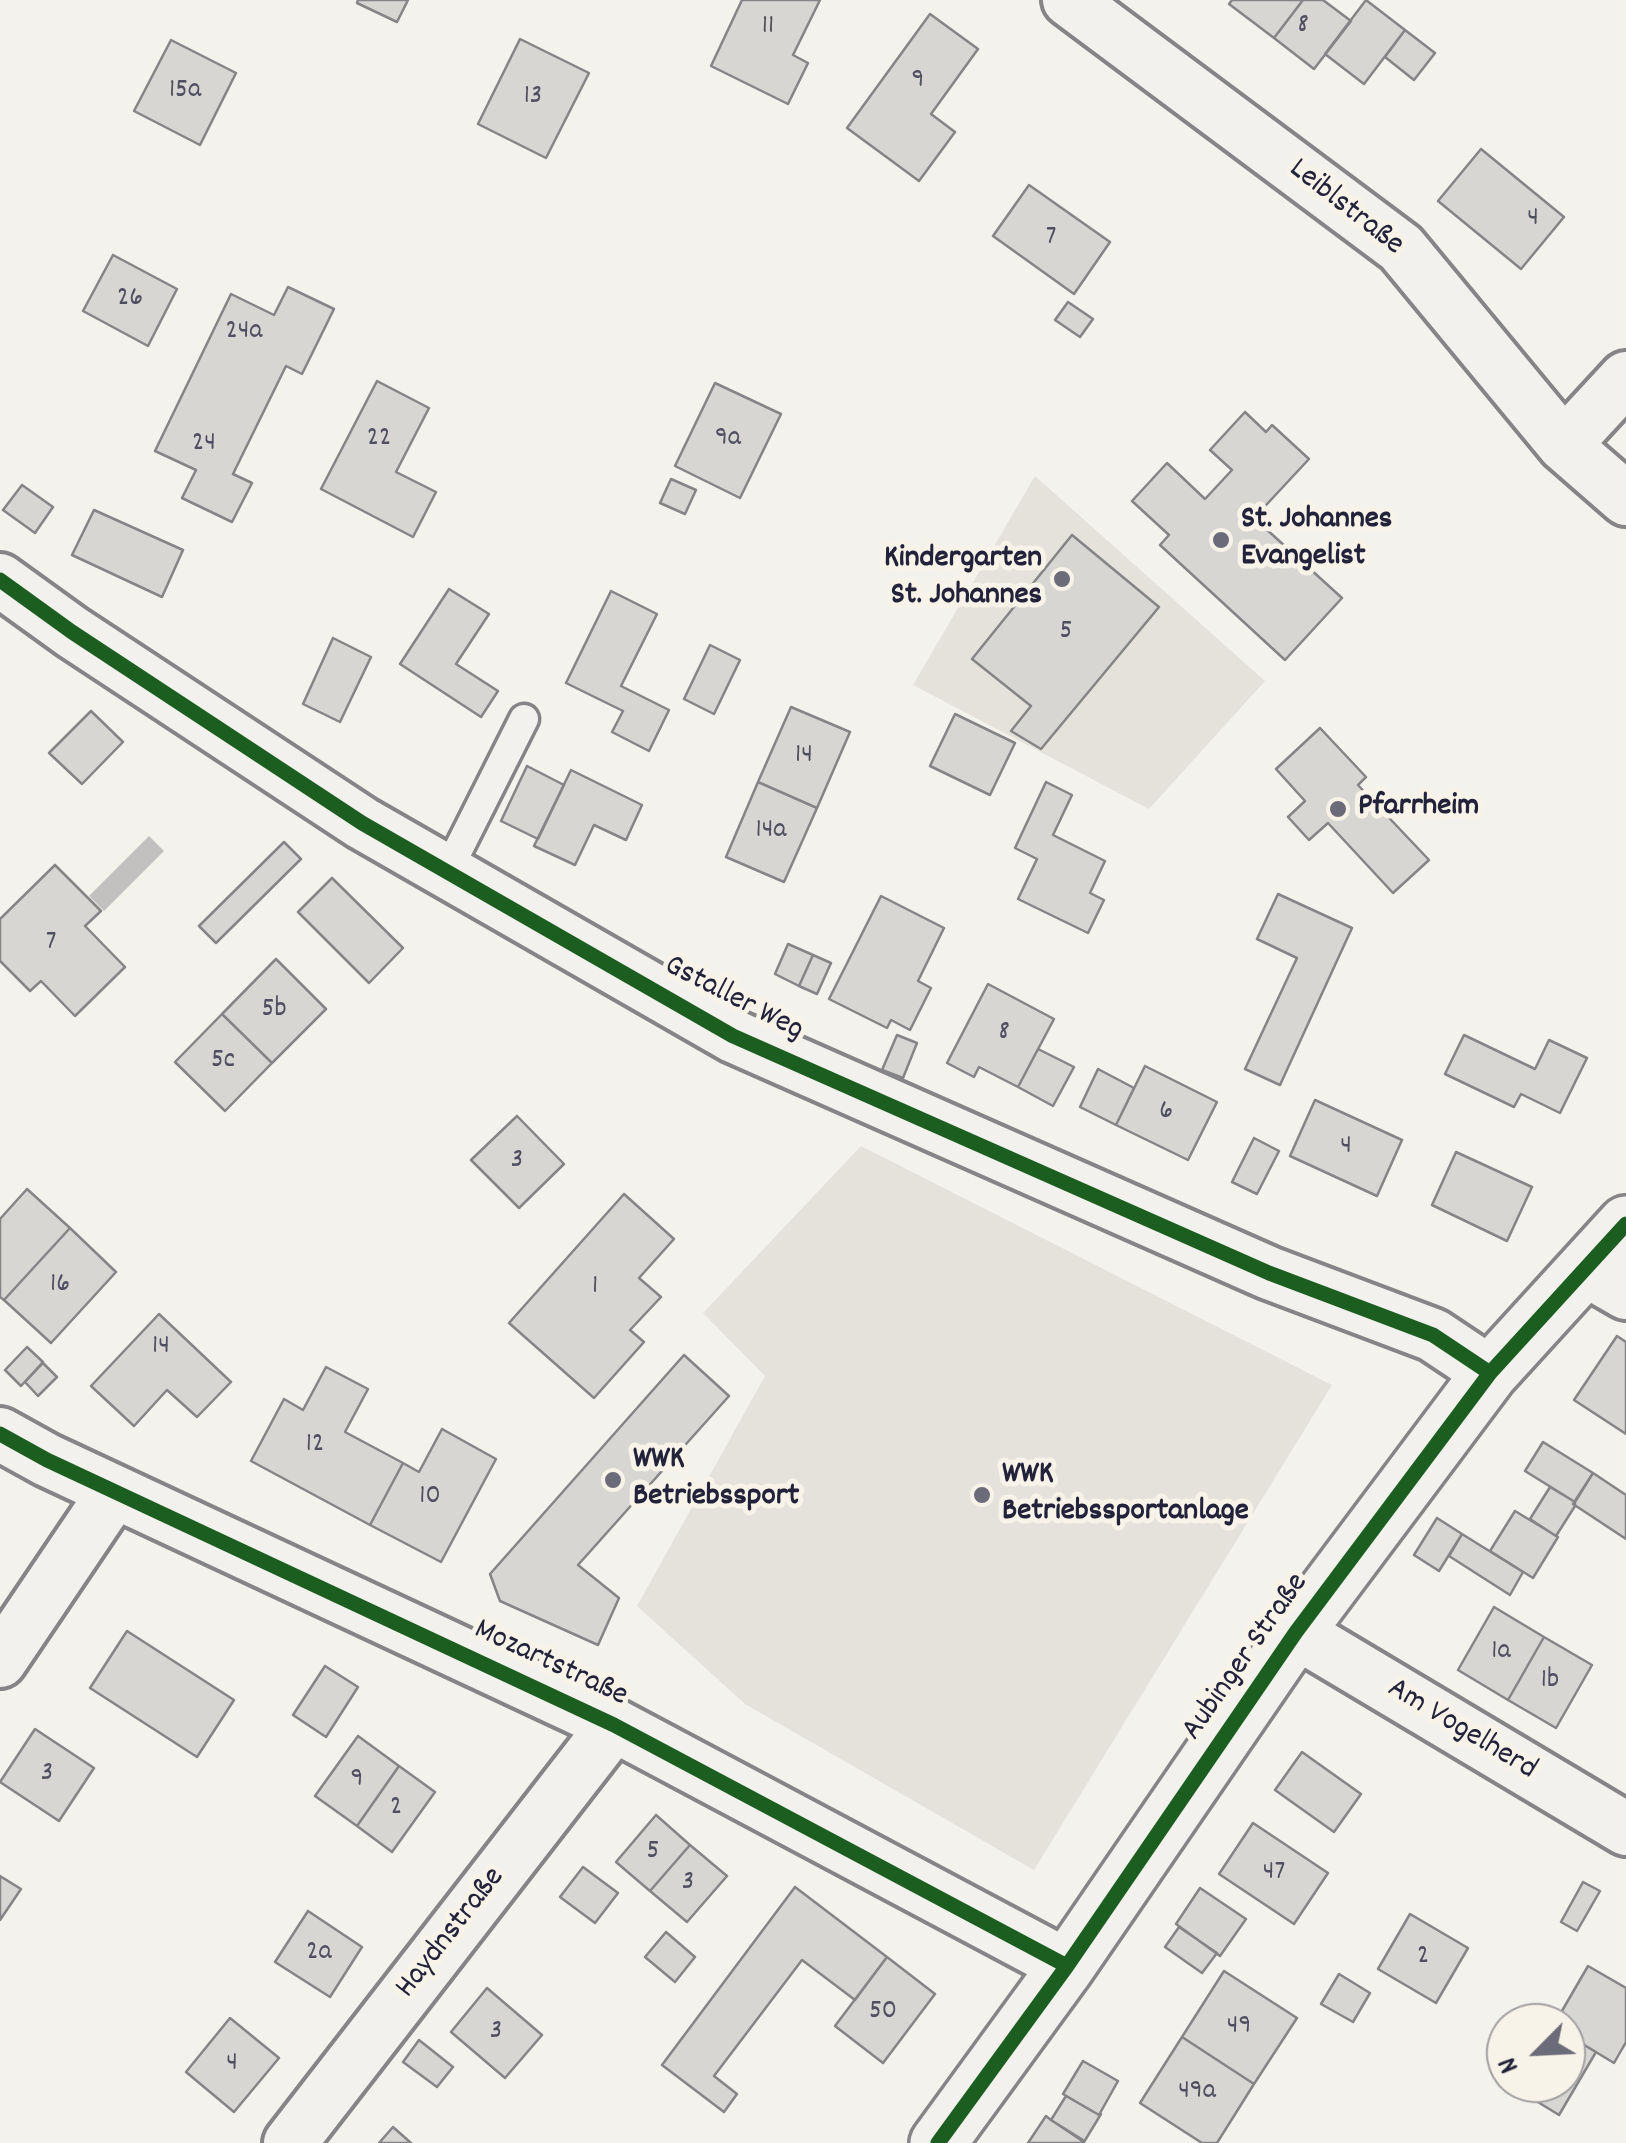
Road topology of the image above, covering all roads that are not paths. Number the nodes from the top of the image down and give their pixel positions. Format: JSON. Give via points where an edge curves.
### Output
{"nodes":[{"id":1,"x":1069,"y":0,"type":"edge"},
{"id":2,"x":1626,"y":378,"type":"edge"},
{"id":3,"x":1564,"y":445,"type":"junction"},
{"id":4,"x":1626,"y":499,"type":"edge"},
{"id":5,"x":0,"y":580,"type":"edge"},
{"id":6,"x":524,"y":718,"type":"dead end"},
{"id":7,"x":447,"y":872,"type":"junction"},
{"id":8,"x":1626,"y":1224,"type":"edge"},
{"id":9,"x":1606,"y":1281,"type":"edge"},
{"id":10,"x":1490,"y":1373,"type":"junction"},
{"id":11,"x":0,"y":1434,"type":"edge"},
{"id":12,"x":114,"y":1492,"type":"junction"},
{"id":13,"x":1296,"y":1632,"type":"junction"},
{"id":14,"x":0,"y":1661,"type":"edge"},
{"id":15,"x":614,"y":1725,"type":"junction"},
{"id":16,"x":1626,"y":1829,"type":"edge"},
{"id":17,"x":1066,"y":1966,"type":"junction"},
{"id":18,"x":290,"y":2143,"type":"edge"},
{"id":19,"x":938,"y":2143,"type":"edge"}],
"edges":[{"from":1,"to":3,"type":"street","name":"Leiblstraße","via":[[1401,248]]},
{"from":2,"to":3,"type":"street"},
{"from":3,"to":4,"type":"street","name":"Leiblstraße"},
{"from":5,"to":7,"type":"street","name":"Gstaller Weg","via":[[362,823]]},
{"from":6,"to":7,"type":"lane"},
{"from":7,"to":10,"type":"street","name":"Gstaller Weg","via":[[734,1036],[1269,1273],[1434,1334]]},
{"from":8,"to":9,"type":"street","name":"Aubinger Straße"},
{"from":9,"to":10,"type":"street","name":"Aubinger Straße"},
{"from":10,"to":13,"type":"street","name":"Aubinger Straße"},
{"from":11,"to":12,"type":"street","name":"Mozartstraße"},
{"from":12,"to":14,"type":"street"},
{"from":12,"to":15,"type":"street","name":"Mozartstraße"},
{"from":13,"to":16,"type":"street","name":"Am Vogelherd"},
{"from":13,"to":17,"type":"street","name":"Aubinger Straße"},
{"from":15,"to":17,"type":"street","name":"Mozartstraße"},
{"from":15,"to":18,"type":"street","name":"Haydnstraße"},
{"from":17,"to":19,"type":"street","name":"Aubinger Straße"}]}
